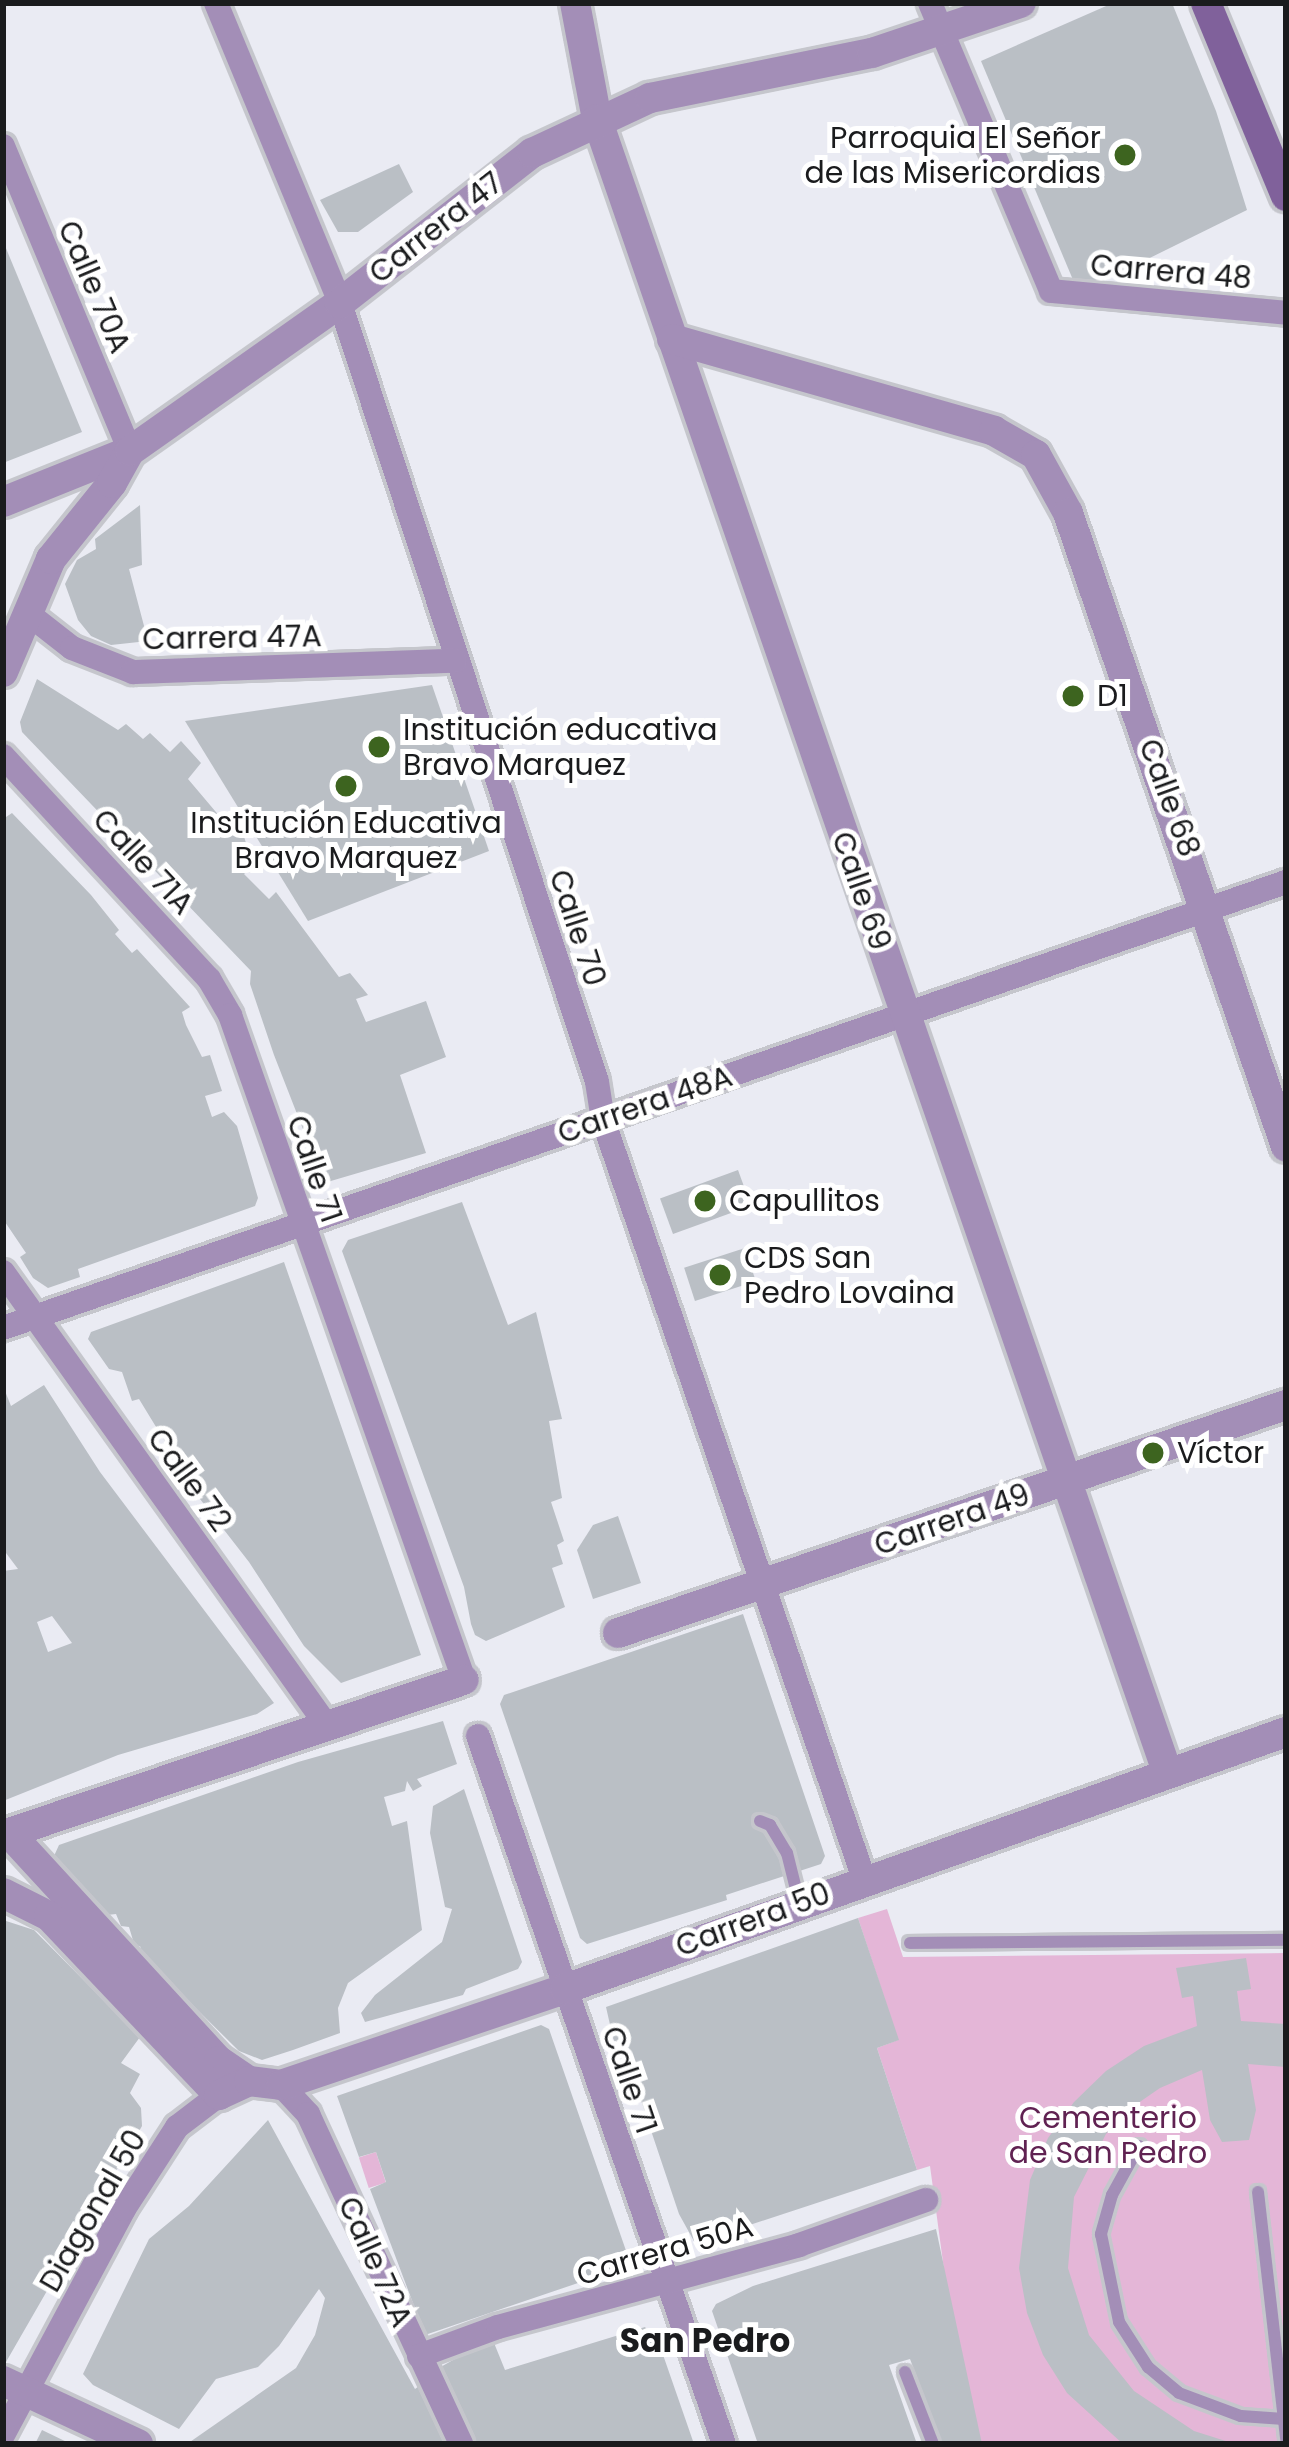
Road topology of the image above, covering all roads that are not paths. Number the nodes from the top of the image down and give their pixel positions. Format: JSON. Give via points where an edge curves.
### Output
{"nodes":[{"id":1,"x":216,"y":3,"type":"edge"},
{"id":2,"x":575,"y":3,"type":"edge"},
{"id":3,"x":1022,"y":3,"type":"edge"},
{"id":4,"x":1206,"y":3,"type":"edge"},
{"id":5,"x":936,"y":17,"type":"edge"},
{"id":6,"x":597,"y":119,"type":"junction"},
{"id":7,"x":3,"y":146,"type":"edge"},
{"id":8,"x":1286,"y":196,"type":"edge"},
{"id":9,"x":340,"y":302,"type":"junction"},
{"id":10,"x":1286,"y":313,"type":"edge"},
{"id":11,"x":671,"y":339,"type":"junction"},
{"id":12,"x":130,"y":451,"type":"junction"},
{"id":13,"x":3,"y":502,"type":"edge"},
{"id":14,"x":26,"y":612,"type":"junction"},
{"id":15,"x":455,"y":661,"type":"junction"},
{"id":16,"x":3,"y":672,"type":"edge"},
{"id":17,"x":3,"y":756,"type":"edge"},
{"id":18,"x":1286,"y":882,"type":"edge"},
{"id":19,"x":1208,"y":909,"type":"junction"},
{"id":20,"x":230,"y":1016,"type":"joint"},
{"id":21,"x":903,"y":1016,"type":"junction"},
{"id":22,"x":603,"y":1120,"type":"junction"},
{"id":23,"x":1286,"y":1147,"type":"edge"},
{"id":24,"x":300,"y":1223,"type":"junction"},
{"id":25,"x":3,"y":1272,"type":"edge"},
{"id":26,"x":35,"y":1317,"type":"junction"},
{"id":27,"x":3,"y":1328,"type":"edge"},
{"id":28,"x":1286,"y":1405,"type":"edge"},
{"id":29,"x":1065,"y":1482,"type":"junction"},
{"id":30,"x":764,"y":1585,"type":"junction"},
{"id":31,"x":618,"y":1633,"type":"dead end"},
{"id":32,"x":464,"y":1680,"type":"joint"},
{"id":33,"x":325,"y":1723,"type":"junction"},
{"id":34,"x":1286,"y":1732,"type":"edge"},
{"id":35,"x":478,"y":1736,"type":"dead end"},
{"id":36,"x":1167,"y":1772,"type":"junction"},
{"id":37,"x":760,"y":1821,"type":"dead end"},
{"id":38,"x":6,"y":1834,"type":"edge"},
{"id":39,"x":864,"y":1879,"type":"junction"},
{"id":40,"x":3,"y":1893,"type":"edge"},
{"id":41,"x":800,"y":1903,"type":"junction"},
{"id":42,"x":1286,"y":1940,"type":"edge"},
{"id":43,"x":910,"y":1942,"type":"dead end"},
{"id":44,"x":565,"y":1989,"type":"junction"},
{"id":45,"x":249,"y":2080,"type":"junction"},
{"id":46,"x":281,"y":2085,"type":"junction"},
{"id":47,"x":219,"y":2095,"type":"junction"},
{"id":48,"x":1139,"y":2146,"type":"dead end"},
{"id":49,"x":1258,"y":2192,"type":"dead end"},
{"id":50,"x":926,"y":2200,"type":"dead end"},
{"id":51,"x":669,"y":2284,"type":"junction"},
{"id":52,"x":419,"y":2356,"type":"junction"},
{"id":53,"x":905,"y":2372,"type":"dead end"},
{"id":54,"x":15,"y":2387,"type":"edge"},
{"id":55,"x":1284,"y":2419,"type":"edge"},
{"id":56,"x":3,"y":2435,"type":"edge"},
{"id":57,"x":1286,"y":2438,"type":"edge"},
{"id":58,"x":138,"y":2444,"type":"edge"},
{"id":59,"x":460,"y":2444,"type":"edge"},
{"id":60,"x":724,"y":2444,"type":"edge"},
{"id":61,"x":933,"y":2444,"type":"edge"}],
"edges":[{"from":1,"to":9,"type":"street","name":"Calle 70"},
{"from":2,"to":6,"type":"street","name":"Calle 69"},
{"from":3,"to":5,"type":"street","name":"Carrera 47"},
{"from":4,"to":8,"type":"main road"},
{"from":5,"to":6,"type":"street","name":"Carrera 47","via":[[872,53],[650,98]]},
{"from":5,"to":10,"type":"street","name":"Carrera 48","via":[[1051,292]]},
{"from":6,"to":9,"type":"street","name":"Carrera 47","via":[[532,153]]},
{"from":6,"to":11,"type":"street","name":"Calle 69"},
{"from":7,"to":12,"type":"street","name":"Calle 70A"},
{"from":9,"to":12,"type":"street","name":"Carrera 47"},
{"from":9,"to":15,"type":"street","name":"Calle 70"},
{"from":11,"to":19,"type":"street","name":"Calle 68","via":[[994,431],[1036,455],[1068,513]]},
{"from":11,"to":21,"type":"street","name":"Calle 69"},
{"from":12,"to":13,"type":"street"},
{"from":12,"to":14,"type":"street","name":"Carrera 47","via":[[50,559]]},
{"from":14,"to":15,"type":"street","name":"Carrera 47A","via":[[72,648],[133,671]]},
{"from":14,"to":16,"type":"street","name":"Carrera 47"},
{"from":15,"to":22,"type":"street","name":"Calle 70"},
{"from":17,"to":20,"type":"street","name":"Calle 71A","via":[[209,979]]},
{"from":18,"to":19,"type":"street","name":"Carrera 48A"},
{"from":19,"to":21,"type":"street","name":"Carrera 48A"},
{"from":19,"to":23,"type":"street","name":"Calle 68"},
{"from":20,"to":24,"type":"street","name":"Calle 71"},
{"from":21,"to":22,"type":"street","name":"Carrera 48A"},
{"from":21,"to":29,"type":"street","name":"Calle 69"},
{"from":22,"to":24,"type":"street","name":"Carrera 48A"},
{"from":22,"to":30,"type":"street","name":"Calle 70"},
{"from":24,"to":26,"type":"street","name":"Carrera 48A"},
{"from":24,"to":32,"type":"street","name":"Calle 71"},
{"from":25,"to":26,"type":"street","name":"Calle 72"},
{"from":26,"to":27,"type":"street","name":"Carrera 48A"},
{"from":26,"to":33,"type":"street","name":"Calle 72"},
{"from":28,"to":29,"type":"street","name":"Carrera 49"},
{"from":29,"to":30,"type":"street","name":"Carrera 49"},
{"from":29,"to":36,"type":"street","name":"Calle 69"},
{"from":30,"to":31,"type":"street","name":"Carrera 49"},
{"from":30,"to":39,"type":"street","name":"Calle 70"},
{"from":32,"to":33,"type":"street"},
{"from":33,"to":38,"type":"street"},
{"from":34,"to":36,"type":"street","name":"Carrera 50"},
{"from":35,"to":44,"type":"street","name":"Calle 71"},
{"from":36,"to":39,"type":"street","name":"Carrera 50"},
{"from":37,"to":41,"type":"lane","via":[[787,1853]]},
{"from":38,"to":45,"type":"street","via":[[218,2060]]},
{"from":39,"to":41,"type":"street","name":"Carrera 50"},
{"from":40,"to":47,"type":"street","via":[[49,1916]]},
{"from":41,"to":44,"type":"street","name":"Carrera 50"},
{"from":42,"to":43,"type":"lane"},
{"from":44,"to":46,"type":"street","name":"Carrera 50"},
{"from":44,"to":51,"type":"street","name":"Calle 71"},
{"from":45,"to":46,"type":"street","name":"Carrera 50"},
{"from":45,"to":47,"type":"street"},
{"from":46,"to":52,"type":"street","name":"Calle 72A","via":[[308,2114]]},
{"from":47,"to":54,"type":"street","name":"Diagonal 50","via":[[167,2140]]},
{"from":48,"to":55,"type":"lane","via":[[1101,2234],[1119,2322],[1148,2367],[1179,2393],[1240,2416]]},
{"from":49,"to":55,"type":"lane"},
{"from":50,"to":51,"type":"street","name":"Carrera 50A"},
{"from":51,"to":52,"type":"street","name":"Carrera 50A","via":[[498,2327]]},
{"from":51,"to":60,"type":"street","name":"Calle 71"},
{"from":52,"to":59,"type":"street","name":"Calle 72A"},
{"from":53,"to":61,"type":"lane"},
{"from":54,"to":56,"type":"street","name":"Diagonal 50"},
{"from":54,"to":58,"type":"street"},
{"from":55,"to":57,"type":"lane"}]}
